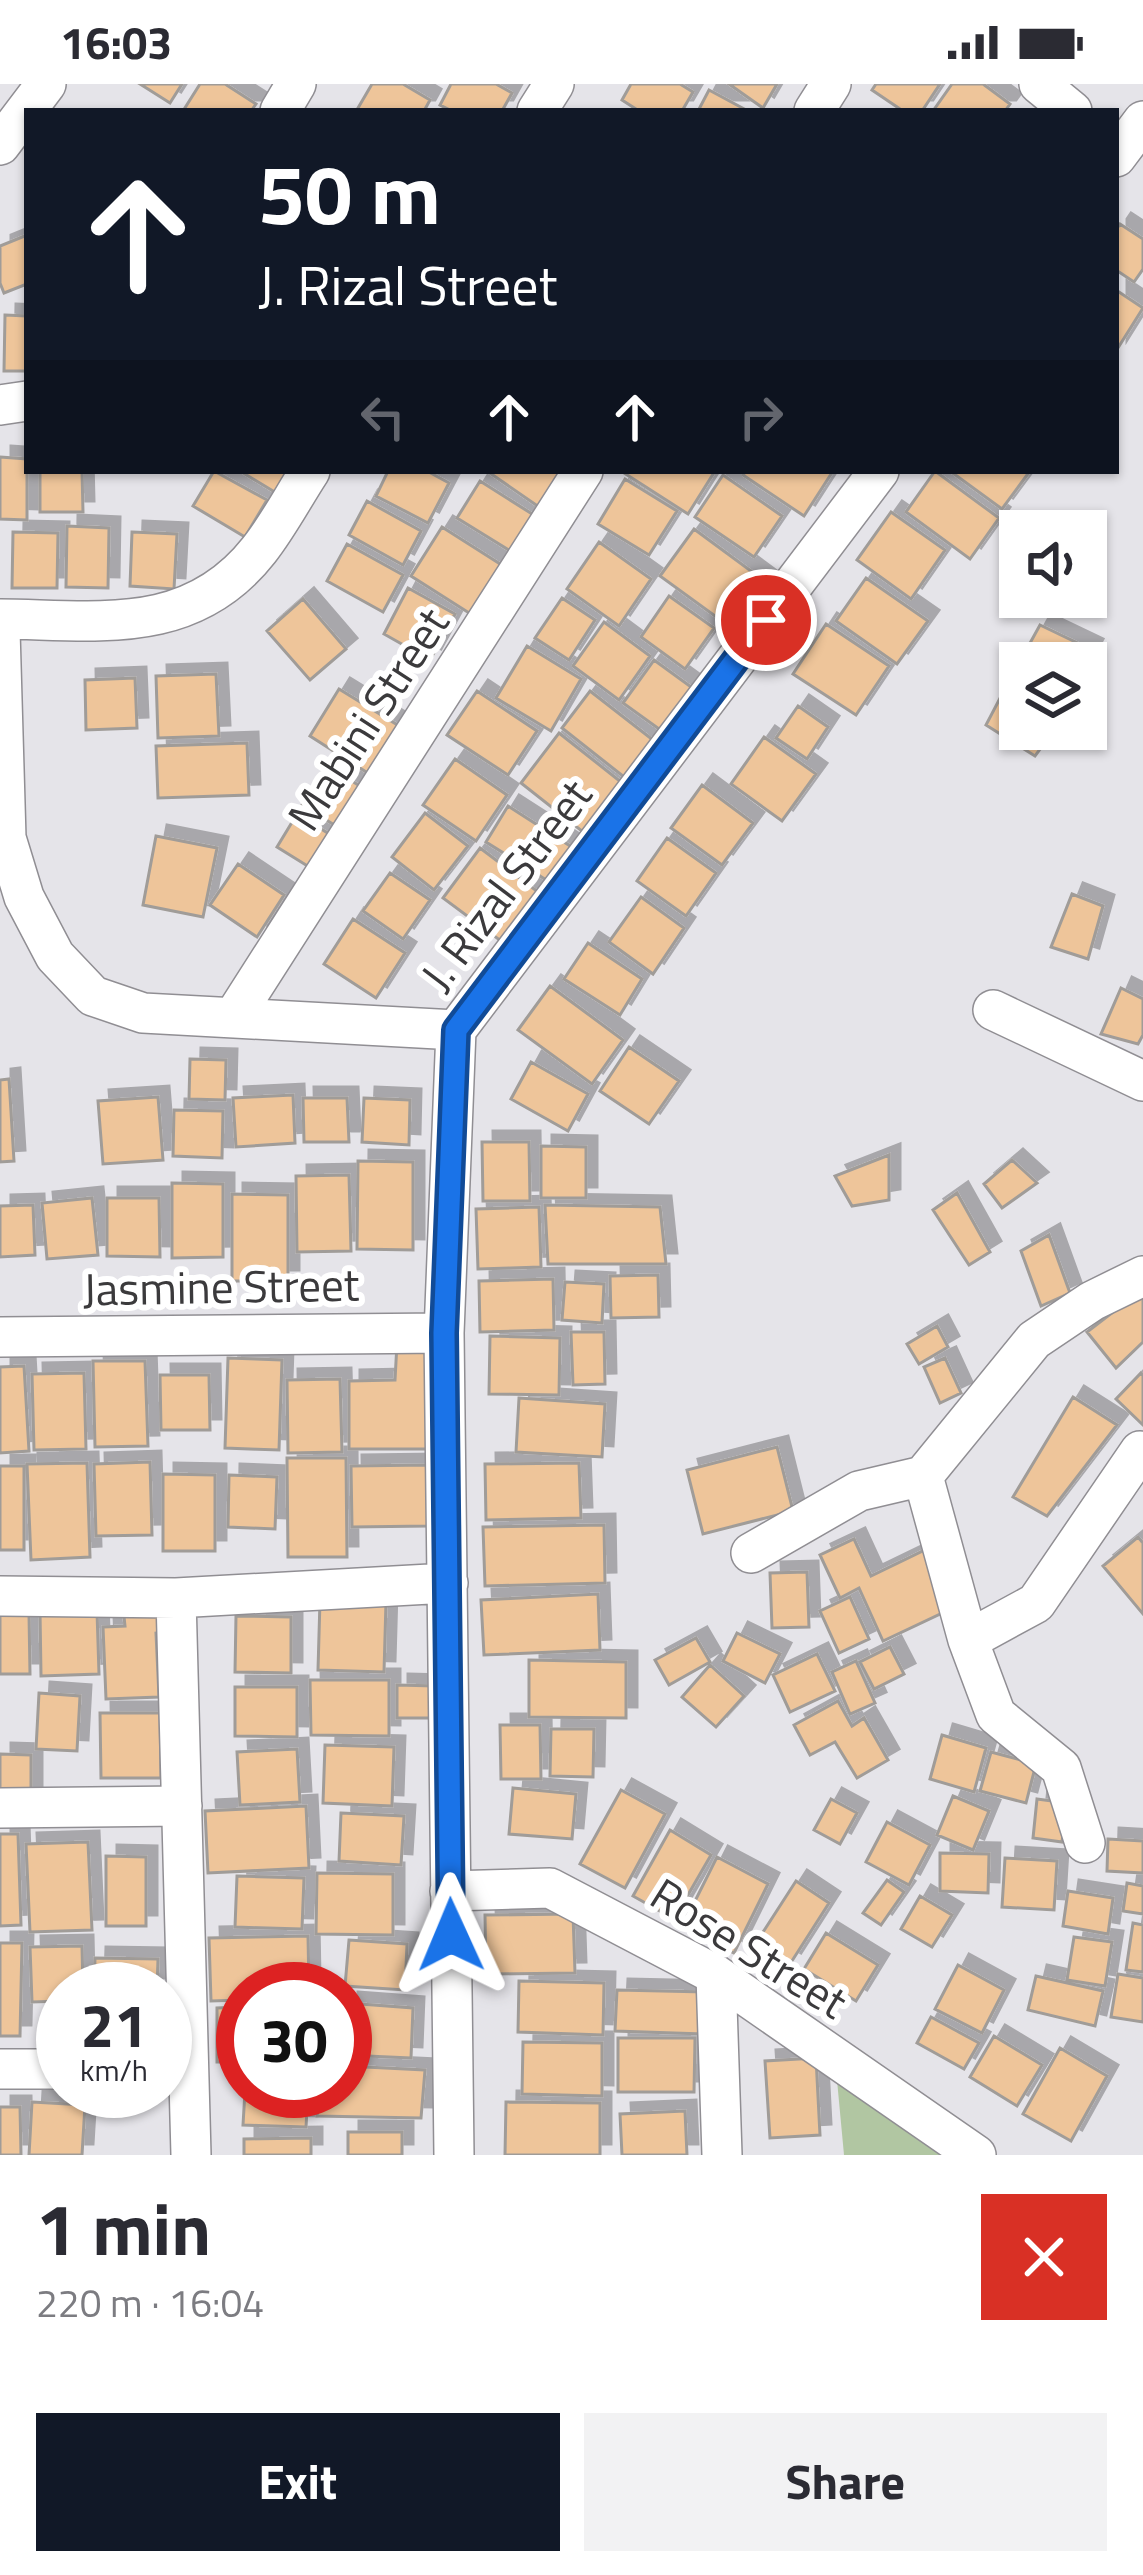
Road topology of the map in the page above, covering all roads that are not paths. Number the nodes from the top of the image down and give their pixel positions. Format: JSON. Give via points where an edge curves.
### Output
{"nodes":[{"id":1,"x":1039,"y":84,"type":"edge"},
{"id":2,"x":1068,"y":108,"type":"edge"},
{"id":3,"x":24,"y":114,"type":"edge"},
{"id":4,"x":0,"y":146,"type":"edge"},
{"id":5,"x":308,"y":474,"type":"edge"},
{"id":6,"x":581,"y":474,"type":"edge"},
{"id":7,"x":877,"y":474,"type":"edge"},
{"id":8,"x":0,"y":619,"type":"edge"},
{"id":9,"x":0,"y":630,"type":"edge"},
{"id":10,"x":993,"y":1010,"type":"dead end"},
{"id":11,"x":233,"y":1018,"type":"junction"},
{"id":12,"x":456,"y":1030,"type":"junction"},
{"id":13,"x":1143,"y":1081,"type":"edge"},
{"id":14,"x":1143,"y":1276,"type":"edge"},
{"id":15,"x":444,"y":1333,"type":"junction"},
{"id":16,"x":0,"y":1337,"type":"edge"},
{"id":17,"x":1140,"y":1451,"type":"dead end"},
{"id":18,"x":923,"y":1476,"type":"junction"},
{"id":19,"x":751,"y":1553,"type":"dead end"},
{"id":20,"x":448,"y":1583,"type":"junction"},
{"id":21,"x":0,"y":1596,"type":"edge"},
{"id":22,"x":176,"y":1598,"type":"junction"},
{"id":23,"x":968,"y":1640,"type":"junction"},
{"id":24,"x":182,"y":1806,"type":"junction"},
{"id":25,"x":0,"y":1808,"type":"edge"},
{"id":26,"x":1085,"y":1843,"type":"dead end"},
{"id":27,"x":450,"y":1891,"type":"junction"},
{"id":28,"x":179,"y":1962,"type":"edge"},
{"id":29,"x":716,"y":1975,"type":"junction"},
{"id":30,"x":36,"y":2068,"type":"edge"},
{"id":31,"x":0,"y":2069,"type":"edge"},
{"id":32,"x":185,"y":2118,"type":"edge"},
{"id":33,"x":191,"y":2155,"type":"edge"},
{"id":34,"x":454,"y":2155,"type":"edge"},
{"id":35,"x":722,"y":2155,"type":"edge"},
{"id":36,"x":976,"y":2155,"type":"edge"}],
"edges":[{"from":1,"to":2,"type":"street"},
{"from":3,"to":4,"type":"street"},
{"from":5,"to":8,"type":"street","via":[[260,550],[207,600],[128,620]]},
{"from":6,"to":11,"type":"street","name":"Mabini Street"},
{"from":7,"to":12,"type":"street","name":"J. Rizal Street"},
{"from":9,"to":11,"type":"street","via":[[6,838],[24,897],[55,956],[93,996],[143,1013]]},
{"from":10,"to":13,"type":"street"},
{"from":11,"to":12,"type":"street"},
{"from":12,"to":15,"type":"street","name":"J. Rizal Street"},
{"from":14,"to":18,"type":"street","via":[[1034,1340]]},
{"from":15,"to":16,"type":"street","name":"Jasmine Street"},
{"from":15,"to":20,"type":"street","name":"J. Rizal Street"},
{"from":17,"to":23,"type":"street","via":[[1036,1603]]},
{"from":18,"to":19,"type":"street","via":[[859,1491]]},
{"from":18,"to":23,"type":"street"},
{"from":20,"to":22,"type":"street"},
{"from":20,"to":27,"type":"street","name":"J. Rizal Street"},
{"from":21,"to":22,"type":"street"},
{"from":22,"to":24,"type":"street"},
{"from":23,"to":26,"type":"street","via":[[996,1715],[1060,1768]]},
{"from":24,"to":25,"type":"street"},
{"from":24,"to":28,"type":"street"},
{"from":27,"to":29,"type":"street","name":"Rose Street","via":[[550,1888]]},
{"from":27,"to":34,"type":"street","name":"J. Rizal Street"},
{"from":29,"to":35,"type":"street"},
{"from":29,"to":36,"type":"street","name":"Rose Street"},
{"from":30,"to":31,"type":"street"},
{"from":32,"to":33,"type":"street"}]}
